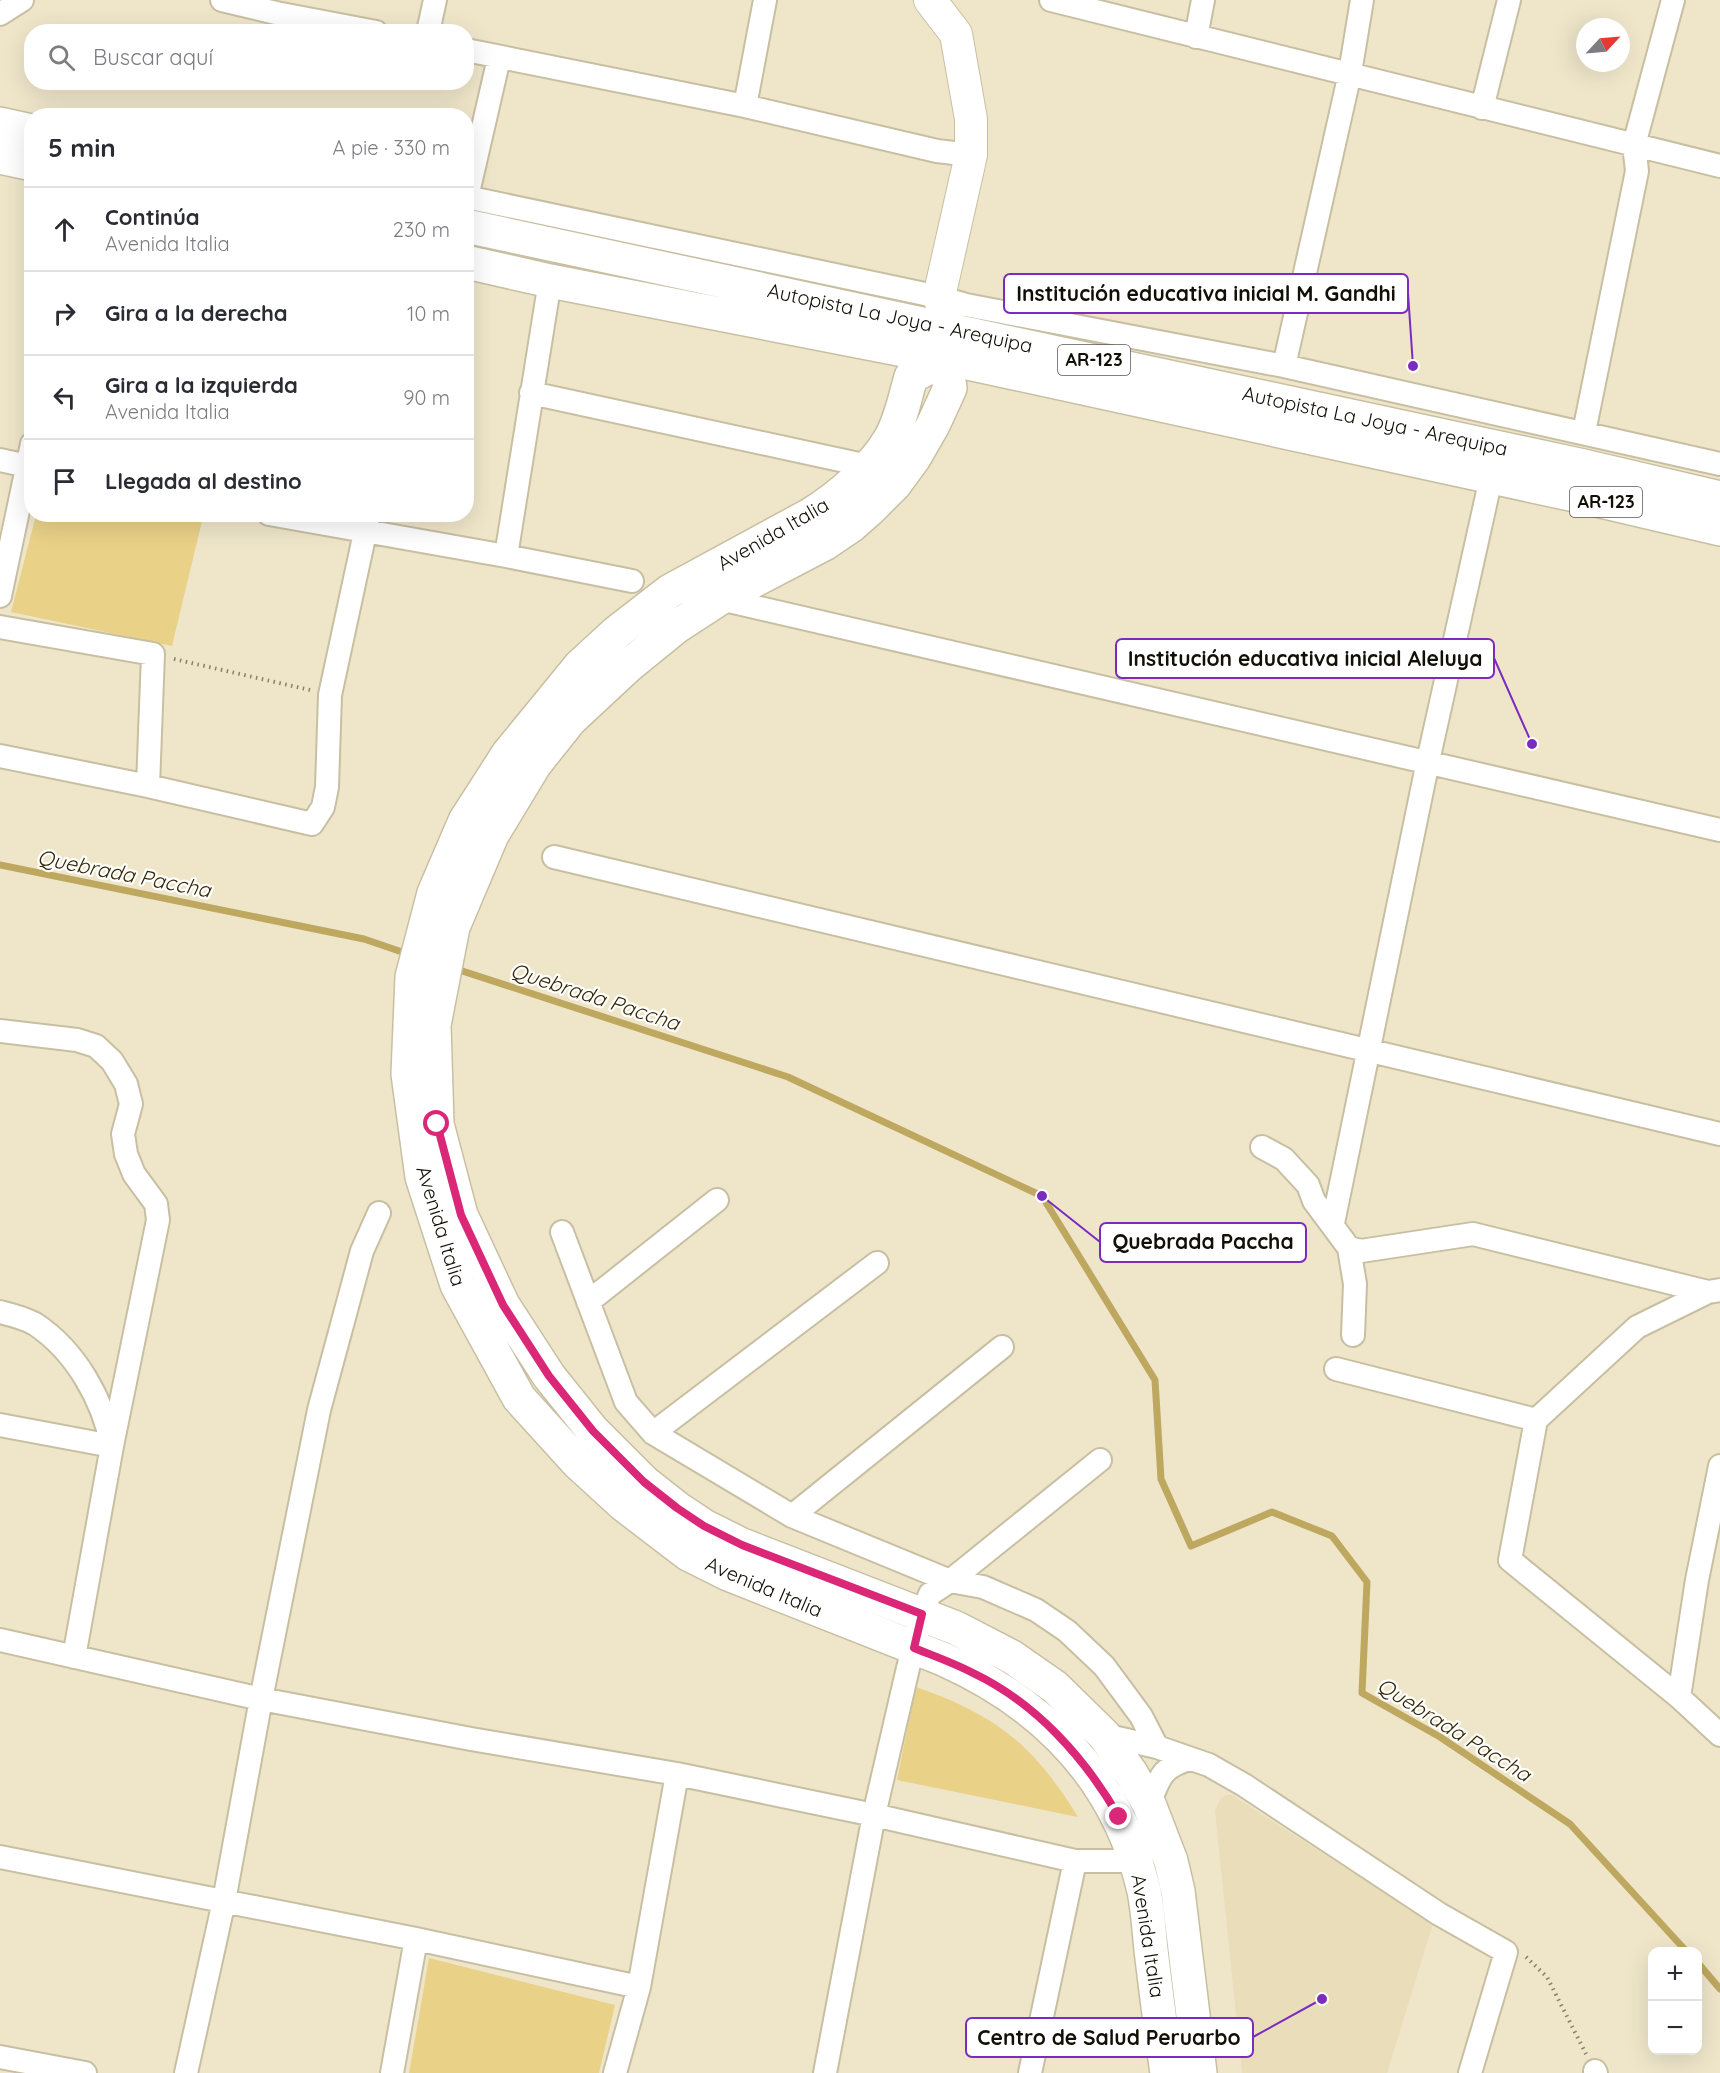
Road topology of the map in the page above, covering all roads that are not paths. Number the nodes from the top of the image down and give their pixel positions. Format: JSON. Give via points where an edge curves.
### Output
{"nodes":[{"id":1,"x":22,"y":0,"type":"edge"},
{"id":2,"x":222,"y":0,"type":"edge"},
{"id":3,"x":435,"y":0,"type":"edge"},
{"id":4,"x":765,"y":0,"type":"edge"},
{"id":5,"x":930,"y":0,"type":"edge"},
{"id":6,"x":1051,"y":0,"type":"edge"},
{"id":7,"x":1203,"y":0,"type":"edge"},
{"id":8,"x":1362,"y":0,"type":"edge"},
{"id":9,"x":1509,"y":0,"type":"edge"},
{"id":10,"x":1673,"y":0,"type":"edge"},
{"id":11,"x":277,"y":6,"type":"edge"},
{"id":12,"x":0,"y":14,"type":"edge"},
{"id":13,"x":346,"y":24,"type":"edge"},
{"id":14,"x":430,"y":24,"type":"edge"},
{"id":15,"x":1196,"y":37,"type":"junction"},
{"id":16,"x":474,"y":52,"type":"edge"},
{"id":17,"x":499,"y":58,"type":"junction"},
{"id":18,"x":1350,"y":73,"type":"junction"},
{"id":19,"x":745,"y":106,"type":"junction"},
{"id":20,"x":1482,"y":108,"type":"junction"},
{"id":21,"x":0,"y":124,"type":"edge"},
{"id":22,"x":24,"y":129,"type":"edge"},
{"id":23,"x":1634,"y":145,"type":"junction"},
{"id":24,"x":970,"y":155,"type":"junction"},
{"id":25,"x":0,"y":157,"type":"edge"},
{"id":26,"x":24,"y":162,"type":"edge"},
{"id":27,"x":1720,"y":166,"type":"edge"},
{"id":28,"x":474,"y":167,"type":"edge"},
{"id":29,"x":474,"y":199,"type":"edge"},
{"id":30,"x":474,"y":228,"type":"edge"},
{"id":31,"x":474,"y":264,"type":"edge"},
{"id":32,"x":550,"y":281,"type":"junction"},
{"id":33,"x":950,"y":322,"type":"junction"},
{"id":34,"x":1284,"y":366,"type":"junction"},
{"id":35,"x":531,"y":393,"type":"junction"},
{"id":36,"x":1584,"y":432,"type":"junction"},
{"id":37,"x":24,"y":459,"type":"edge"},
{"id":38,"x":0,"y":460,"type":"edge"},
{"id":39,"x":1720,"y":464,"type":"edge"},
{"id":40,"x":868,"y":466,"type":"junction"},
{"id":41,"x":1491,"y":478,"type":"junction"},
{"id":42,"x":24,"y":486,"type":"edge"},
{"id":43,"x":1720,"y":498,"type":"edge"},
{"id":44,"x":368,"y":523,"type":"edge"},
{"id":45,"x":1720,"y":529,"type":"edge"},
{"id":46,"x":506,"y":556,"type":"junction"},
{"id":47,"x":632,"y":581,"type":"dead end"},
{"id":48,"x":670,"y":591,"type":"junction"},
{"id":49,"x":0,"y":596,"type":"edge"},
{"id":50,"x":719,"y":599,"type":"junction"},
{"id":51,"x":0,"y":627,"type":"edge"},
{"id":52,"x":0,"y":756,"type":"edge"},
{"id":53,"x":521,"y":759,"type":"junction"},
{"id":54,"x":1428,"y":762,"type":"junction"},
{"id":55,"x":148,"y":786,"type":"junction"},
{"id":56,"x":1720,"y":830,"type":"edge"},
{"id":57,"x":554,"y":857,"type":"dead end"},
{"id":58,"x":0,"y":1031,"type":"edge"},
{"id":59,"x":1367,"y":1050,"type":"junction"},
{"id":60,"x":1720,"y":1134,"type":"edge"},
{"id":61,"x":1262,"y":1147,"type":"dead end"},
{"id":62,"x":717,"y":1200,"type":"dead end"},
{"id":63,"x":379,"y":1213,"type":"dead end"},
{"id":64,"x":1333,"y":1223,"type":"junction"},
{"id":65,"x":562,"y":1232,"type":"dead end"},
{"id":66,"x":1350,"y":1248,"type":"junction"},
{"id":67,"x":877,"y":1263,"type":"dead end"},
{"id":68,"x":1714,"y":1291,"type":"edge"},
{"id":69,"x":588,"y":1302,"type":"junction"},
{"id":70,"x":0,"y":1312,"type":"edge"},
{"id":71,"x":1353,"y":1335,"type":"dead end"},
{"id":72,"x":1002,"y":1347,"type":"dead end"},
{"id":73,"x":1336,"y":1369,"type":"dead end"},
{"id":74,"x":1536,"y":1420,"type":"junction"},
{"id":75,"x":0,"y":1425,"type":"edge"},
{"id":76,"x":653,"y":1433,"type":"junction"},
{"id":77,"x":112,"y":1446,"type":"junction"},
{"id":78,"x":1100,"y":1460,"type":"dead end"},
{"id":79,"x":1720,"y":1466,"type":"edge"},
{"id":80,"x":792,"y":1516,"type":"junction"},
{"id":81,"x":950,"y":1581,"type":"junction"},
{"id":82,"x":922,"y":1614,"type":"junction"},
{"id":83,"x":0,"y":1640,"type":"edge"},
{"id":84,"x":914,"y":1648,"type":"junction"},
{"id":85,"x":74,"y":1657,"type":"junction"},
{"id":86,"x":1678,"y":1696,"type":"junction"},
{"id":87,"x":261,"y":1699,"type":"junction"},
{"id":88,"x":1104,"y":1735,"type":"junction"},
{"id":89,"x":1720,"y":1735,"type":"edge"},
{"id":90,"x":1157,"y":1747,"type":"junction"},
{"id":91,"x":1189,"y":1759,"type":"junction"},
{"id":92,"x":677,"y":1774,"type":"junction"},
{"id":93,"x":1149,"y":1804,"type":"junction"},
{"id":94,"x":874,"y":1815,"type":"junction"},
{"id":95,"x":0,"y":1857,"type":"edge"},
{"id":96,"x":1075,"y":1861,"type":"junction"},
{"id":97,"x":1136,"y":1861,"type":"junction"},
{"id":98,"x":224,"y":1901,"type":"junction"},
{"id":99,"x":416,"y":1939,"type":"junction"},
{"id":100,"x":639,"y":1987,"type":"junction"},
{"id":101,"x":0,"y":2056,"type":"edge"},
{"id":102,"x":85,"y":2073,"type":"edge"},
{"id":103,"x":186,"y":2073,"type":"edge"},
{"id":104,"x":392,"y":2073,"type":"edge"},
{"id":105,"x":615,"y":2073,"type":"edge"},
{"id":106,"x":825,"y":2073,"type":"edge"},
{"id":107,"x":1030,"y":2073,"type":"edge"},
{"id":108,"x":1167,"y":2073,"type":"edge"},
{"id":109,"x":1200,"y":2073,"type":"edge"},
{"id":110,"x":1470,"y":2073,"type":"edge"}],
"edges":[{"from":1,"to":12,"type":"street"},
{"from":2,"to":11,"type":"street"},
{"from":3,"to":14,"type":"street"},
{"from":4,"to":19,"type":"street"},
{"from":5,"to":24,"type":"street","via":[[956,34],[971,119]]},
{"from":6,"to":15,"type":"street"},
{"from":7,"to":15,"type":"street"},
{"from":8,"to":18,"type":"street"},
{"from":9,"to":20,"type":"street"},
{"from":10,"to":23,"type":"street"},
{"from":11,"to":13,"type":"street"},
{"from":15,"to":18,"type":"street"},
{"from":16,"to":17,"type":"street"},
{"from":17,"to":19,"type":"street"},
{"from":17,"to":28,"type":"street"},
{"from":18,"to":20,"type":"street"},
{"from":18,"to":34,"type":"street"},
{"from":19,"to":24,"type":"street","via":[[937,151]]},
{"from":20,"to":23,"type":"street"},
{"from":21,"to":22,"type":"main road"},
{"from":23,"to":27,"type":"street"},
{"from":23,"to":36,"type":"street","via":[[1637,171]]},
{"from":24,"to":33,"type":"street"},
{"from":25,"to":26,"type":"main road"},
{"from":29,"to":33,"type":"street"},
{"from":30,"to":33,"type":"main road","name":"Autopista La Joya - Arequipa","number":"AR-123"},
{"from":31,"to":32,"type":"main road","name":"Autopista La Joya - Arequipa","number":"AR-123"},
{"from":32,"to":33,"type":"main road","name":"Autopista La Joya - Arequipa","number":"AR-123"},
{"from":32,"to":35,"type":"street"},
{"from":33,"to":34,"type":"street"},
{"from":33,"to":40,"type":"main road","name":"Avenida Italia","via":[[911,377],[890,438]]},
{"from":33,"to":41,"type":"main road","name":"Autopista La Joya - Arequipa","number":"AR-123"},
{"from":33,"to":43,"type":"main road","name":"Autopista La Joya - Arequipa","number":"AR-123"},
{"from":33,"to":50,"type":"main road","name":"Avenida Italia","via":[[950,388],[914,458],[895,483],[852,525],[824,544]]},
{"from":34,"to":36,"type":"street"},
{"from":35,"to":40,"type":"street"},
{"from":35,"to":46,"type":"street"},
{"from":36,"to":39,"type":"street"},
{"from":37,"to":38,"type":"street"},
{"from":40,"to":48,"type":"main road","name":"Avenida Italia","via":[[838,496],[810,515]]},
{"from":41,"to":45,"type":"main road","name":"Autopista La Joya - Arequipa","number":"AR-123"},
{"from":41,"to":54,"type":"street"},
{"from":42,"to":49,"type":"street"},
{"from":44,"to":46,"type":"street"},
{"from":44,"to":55,"type":"street","via":[[330,695],[327,787],[323,807],[312,824]]},
{"from":46,"to":47,"type":"street"},
{"from":48,"to":50,"type":"street"},
{"from":48,"to":53,"type":"main road","name":"Avenida Italia","via":[[580,666]]},
{"from":50,"to":53,"type":"main road","name":"Avenida Italia","via":[[676,627]]},
{"from":50,"to":54,"type":"street"},
{"from":51,"to":55,"type":"street","via":[[153,654]]},
{"from":52,"to":55,"type":"street"},
{"from":53,"to":82,"type":"main road","name":"Avenida Italia","via":[[453,927],[434,1025],[437,1124],[461,1215],[503,1305],[549,1376],[601,1438],[644,1482],[686,1514],[742,1545]]},
{"from":53,"to":84,"type":"main road","name":"Avenida Italia","via":[[465,821],[435,893],[412,977],[408,1074],[422,1178],[457,1285],[519,1398],[577,1462],[659,1533],[688,1554],[729,1574]]},
{"from":54,"to":56,"type":"street"},
{"from":54,"to":59,"type":"street"},
{"from":57,"to":59,"type":"street"},
{"from":58,"to":77,"type":"street","via":[[96,1046],[112,1061],[126,1084],[131,1104],[123,1134],[126,1154],[134,1174],[156,1204],[158,1220]]},
{"from":59,"to":60,"type":"street"},
{"from":59,"to":64,"type":"street"},
{"from":61,"to":64,"type":"street","via":[[1284,1159],[1308,1185],[1314,1201]]},
{"from":62,"to":69,"type":"street"},
{"from":63,"to":87,"type":"street","via":[[363,1251],[320,1410]]},
{"from":64,"to":66,"type":"street"},
{"from":65,"to":69,"type":"street"},
{"from":66,"to":68,"type":"street","via":[[1361,1251],[1473,1234]]},
{"from":66,"to":71,"type":"street","via":[[1355,1284]]},
{"from":67,"to":76,"type":"street"},
{"from":68,"to":74,"type":"street","via":[[1637,1328]]},
{"from":69,"to":76,"type":"street","via":[[626,1402]]},
{"from":70,"to":77,"type":"street","via":[[34,1324],[65,1352],[98,1400]]},
{"from":72,"to":80,"type":"street"},
{"from":73,"to":74,"type":"street"},
{"from":74,"to":86,"type":"street","via":[[1510,1560]]},
{"from":75,"to":77,"type":"street"},
{"from":76,"to":80,"type":"street"},
{"from":77,"to":85,"type":"street"},
{"from":78,"to":81,"type":"street"},
{"from":79,"to":86,"type":"street"},
{"from":80,"to":81,"type":"street"},
{"from":81,"to":82,"type":"street","via":[[930,1594]]},
{"from":81,"to":90,"type":"street","via":[[995,1591],[1036,1610],[1067,1631],[1104,1666],[1141,1716]]},
{"from":82,"to":84,"type":"street"},
{"from":82,"to":88,"type":"main road","name":"Avenida Italia","via":[[1027,1666],[1055,1687]]},
{"from":83,"to":85,"type":"street"},
{"from":84,"to":94,"type":"street"},
{"from":84,"to":97,"type":"main road","name":"Avenida Italia","via":[[999,1687],[1055,1732],[1102,1787]]},
{"from":85,"to":87,"type":"street"},
{"from":86,"to":89,"type":"street"},
{"from":87,"to":92,"type":"street"},
{"from":87,"to":98,"type":"street"},
{"from":88,"to":90,"type":"street"},
{"from":88,"to":93,"type":"main road","name":"Avenida Italia"},
{"from":90,"to":91,"type":"street"},
{"from":91,"to":93,"type":"street","via":[[1172,1764],[1161,1773]]},
{"from":91,"to":110,"type":"street","via":[[1209,1765],[1244,1785],[1439,1914],[1506,1952]]},
{"from":92,"to":94,"type":"street"},
{"from":92,"to":100,"type":"street"},
{"from":93,"to":109,"type":"main road","name":"Avenida Italia","via":[[1178,1891]]},
{"from":94,"to":96,"type":"street"},
{"from":94,"to":106,"type":"street"},
{"from":95,"to":98,"type":"street"},
{"from":96,"to":97,"type":"street"},
{"from":96,"to":107,"type":"street"},
{"from":97,"to":108,"type":"main road","name":"Avenida Italia","via":[[1144,1894]]},
{"from":98,"to":99,"type":"street"},
{"from":98,"to":103,"type":"street"},
{"from":99,"to":100,"type":"street"},
{"from":99,"to":104,"type":"street"},
{"from":100,"to":105,"type":"street"},
{"from":101,"to":102,"type":"street"}]}
